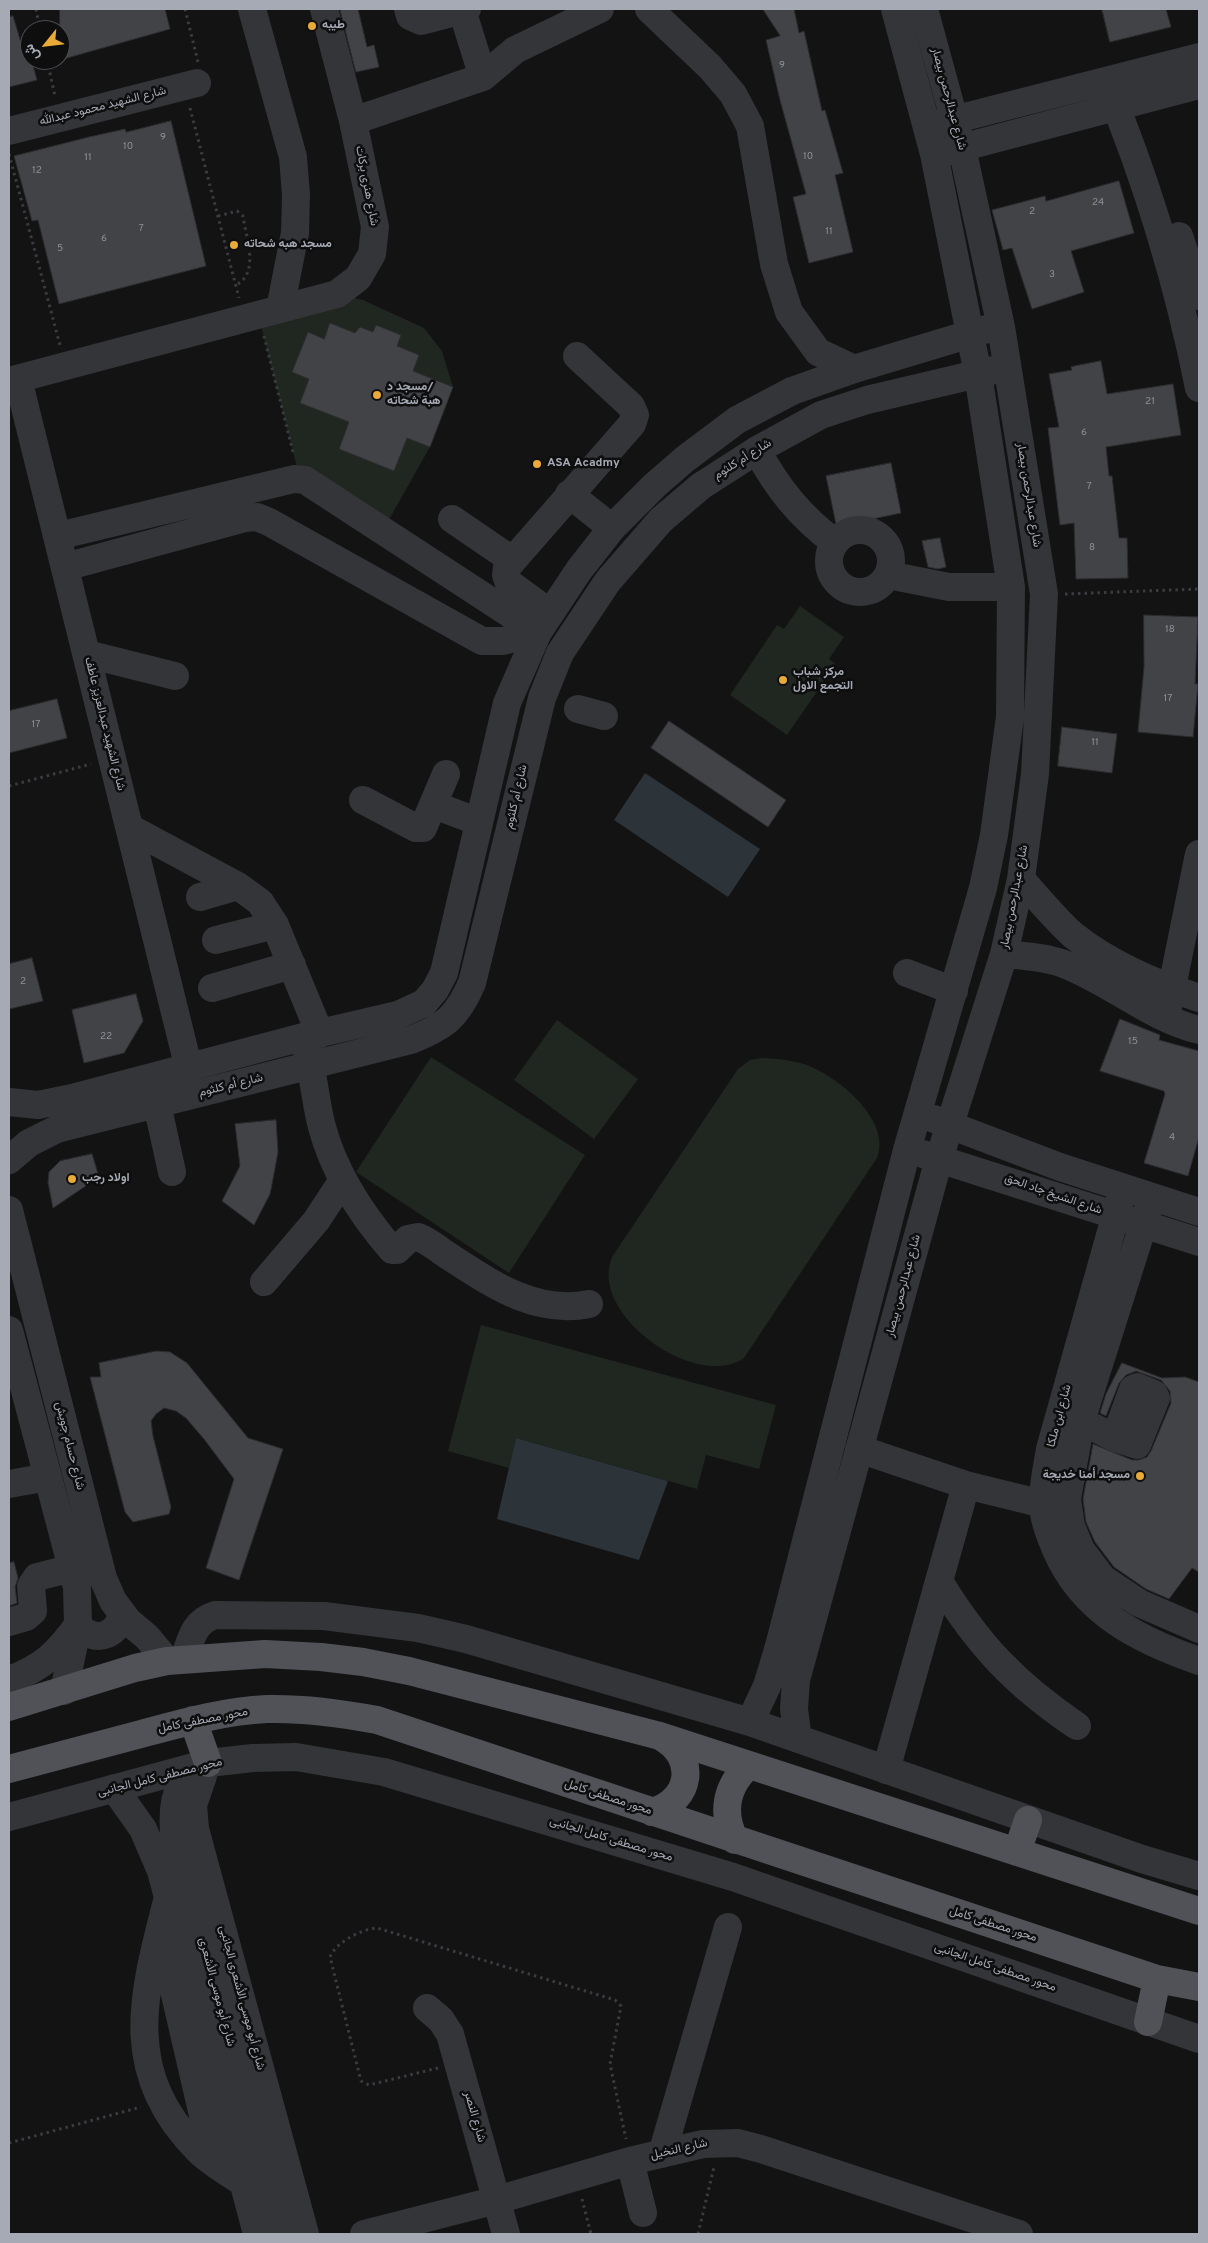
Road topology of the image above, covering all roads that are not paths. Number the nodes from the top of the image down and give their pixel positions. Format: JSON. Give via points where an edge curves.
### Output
{"nodes":[{"id":1,"x":252,"y":9,"type":"edge"},
{"id":2,"x":324,"y":9,"type":"edge"},
{"id":3,"x":408,"y":9,"type":"edge"},
{"id":4,"x":600,"y":9,"type":"edge"},
{"id":5,"x":649,"y":9,"type":"edge"},
{"id":6,"x":895,"y":9,"type":"edge"},
{"id":7,"x":924,"y":9,"type":"edge"},
{"id":8,"x":464,"y":10,"type":"edge"},
{"id":9,"x":1199,"y":58,"type":"edge"},
{"id":10,"x":483,"y":77,"type":"junction"},
{"id":11,"x":1116,"y":80,"type":"junction"},
{"id":12,"x":191,"y":85,"type":"road end"},
{"id":13,"x":1199,"y":86,"type":"edge"},
{"id":14,"x":1126,"y":105,"type":"junction"},
{"id":15,"x":954,"y":120,"type":"junction"},
{"id":16,"x":353,"y":121,"type":"junction"},
{"id":17,"x":927,"y":127,"type":"junction"},
{"id":18,"x":9,"y":131,"type":"edge"},
{"id":19,"x":962,"y":148,"type":"junction"},
{"id":20,"x":934,"y":154,"type":"junction"},
{"id":21,"x":1194,"y":295,"type":"edge"},
{"id":22,"x":261,"y":314,"type":"junction"},
{"id":23,"x":1193,"y":322,"type":"edge"},
{"id":24,"x":1001,"y":326,"type":"junction"},
{"id":25,"x":971,"y":333,"type":"junction"},
{"id":26,"x":577,"y":356,"type":"dead end"},
{"id":27,"x":1006,"y":367,"type":"junction"},
{"id":28,"x":854,"y":369,"type":"junction"},
{"id":29,"x":978,"y":374,"type":"junction"},
{"id":30,"x":13,"y":380,"type":"edge"},
{"id":31,"x":1199,"y":388,"type":"edge"},
{"id":32,"x":757,"y":450,"type":"junction"},
{"id":33,"x":569,"y":494,"type":"junction"},
{"id":34,"x":452,"y":519,"type":"dead end"},
{"id":35,"x":612,"y":528,"type":"junction"},
{"id":36,"x":58,"y":536,"type":"junction"},
{"id":37,"x":834,"y":542,"type":"junction"},
{"id":38,"x":512,"y":560,"type":"junction"},
{"id":39,"x":65,"y":566,"type":"junction"},
{"id":40,"x":888,"y":575,"type":"junction"},
{"id":41,"x":1011,"y":588,"type":"junction"},
{"id":42,"x":544,"y":622,"type":"junction"},
{"id":43,"x":87,"y":654,"type":"junction"},
{"id":44,"x":175,"y":676,"type":"dead end"},
{"id":45,"x":561,"y":704,"type":"junction"},
{"id":46,"x":604,"y":716,"type":"dead end"},
{"id":47,"x":446,"y":774,"type":"dead end"},
{"id":48,"x":363,"y":800,"type":"dead end"},
{"id":49,"x":434,"y":805,"type":"junction"},
{"id":50,"x":478,"y":822,"type":"junction"},
{"id":51,"x":130,"y":828,"type":"junction"},
{"id":52,"x":1199,"y":854,"type":"edge"},
{"id":53,"x":1021,"y":879,"type":"junction"},
{"id":54,"x":238,"y":886,"type":"junction"},
{"id":55,"x":200,"y":897,"type":"dead end"},
{"id":56,"x":275,"y":925,"type":"junction"},
{"id":57,"x":216,"y":940,"type":"dead end"},
{"id":58,"x":1004,"y":954,"type":"junction"},
{"id":59,"x":292,"y":965,"type":"junction"},
{"id":60,"x":907,"y":973,"type":"dead end"},
{"id":61,"x":212,"y":988,"type":"dead end"},
{"id":62,"x":1172,"y":990,"type":"junction"},
{"id":63,"x":954,"y":991,"type":"junction"},
{"id":64,"x":1199,"y":999,"type":"edge"},
{"id":65,"x":1166,"y":1017,"type":"junction"},
{"id":66,"x":1196,"y":1029,"type":"edge"},
{"id":67,"x":311,"y":1036,"type":"junction"},
{"id":68,"x":312,"y":1066,"type":"junction"},
{"id":69,"x":189,"y":1069,"type":"junction"},
{"id":70,"x":9,"y":1102,"type":"edge"},
{"id":71,"x":157,"y":1104,"type":"junction"},
{"id":72,"x":918,"y":1114,"type":"junction"},
{"id":73,"x":950,"y":1124,"type":"junction"},
{"id":74,"x":907,"y":1150,"type":"junction"},
{"id":75,"x":939,"y":1159,"type":"junction"},
{"id":76,"x":9,"y":1160,"type":"edge"},
{"id":77,"x":172,"y":1172,"type":"dead end"},
{"id":78,"x":343,"y":1180,"type":"junction"},
{"id":79,"x":1123,"y":1189,"type":"junction"},
{"id":80,"x":1152,"y":1197,"type":"junction"},
{"id":81,"x":9,"y":1210,"type":"edge"},
{"id":82,"x":1199,"y":1212,"type":"edge"},
{"id":83,"x":1115,"y":1217,"type":"junction"},
{"id":84,"x":1144,"y":1224,"type":"junction"},
{"id":85,"x":1199,"y":1242,"type":"edge"},
{"id":86,"x":264,"y":1282,"type":"dead end"},
{"id":87,"x":589,"y":1304,"type":"dead end"},
{"id":88,"x":9,"y":1330,"type":"edge"},
{"id":89,"x":58,"y":1398,"type":"junction"},
{"id":90,"x":29,"y":1407,"type":"junction"},
{"id":91,"x":1081,"y":1421,"type":"junction"},
{"id":92,"x":1115,"y":1438,"type":"dead end"},
{"id":93,"x":859,"y":1448,"type":"junction"},
{"id":94,"x":1062,"y":1451,"type":"junction"},
{"id":95,"x":48,"y":1477,"type":"junction"},
{"id":96,"x":9,"y":1484,"type":"edge"},
{"id":97,"x":966,"y":1485,"type":"junction"},
{"id":98,"x":1043,"y":1504,"type":"junction"},
{"id":99,"x":72,"y":1568,"type":"junction"},
{"id":100,"x":939,"y":1581,"type":"junction"},
{"id":101,"x":122,"y":1613,"type":"junction"},
{"id":102,"x":9,"y":1622,"type":"edge"},
{"id":103,"x":78,"y":1625,"type":"junction"},
{"id":104,"x":1199,"y":1629,"type":"edge"},
{"id":105,"x":176,"y":1660,"type":"junction"},
{"id":106,"x":1199,"y":1661,"type":"edge"},
{"id":107,"x":64,"y":1691,"type":"junction"},
{"id":108,"x":11,"y":1698,"type":"edge"},
{"id":109,"x":193,"y":1720,"type":"junction"},
{"id":110,"x":750,"y":1722,"type":"junction"},
{"id":111,"x":1077,"y":1726,"type":"dead end"},
{"id":112,"x":660,"y":1736,"type":"junction"},
{"id":113,"x":798,"y":1739,"type":"junction"},
{"id":114,"x":208,"y":1764,"type":"junction"},
{"id":115,"x":749,"y":1765,"type":"junction"},
{"id":116,"x":9,"y":1769,"type":"edge"},
{"id":117,"x":886,"y":1770,"type":"junction"},
{"id":118,"x":114,"y":1788,"type":"junction"},
{"id":119,"x":652,"y":1812,"type":"junction"},
{"id":120,"x":9,"y":1817,"type":"edge"},
{"id":121,"x":1028,"y":1820,"type":"junction"},
{"id":122,"x":735,"y":1840,"type":"junction"},
{"id":123,"x":1017,"y":1852,"type":"junction"},
{"id":124,"x":1199,"y":1876,"type":"edge"},
{"id":125,"x":168,"y":1895,"type":"junction"},
{"id":126,"x":1199,"y":1910,"type":"edge"},
{"id":127,"x":728,"y":1927,"type":"dead end"},
{"id":128,"x":160,"y":1928,"type":"junction"},
{"id":129,"x":1156,"y":1979,"type":"junction"},
{"id":130,"x":1199,"y":1987,"type":"edge"},
{"id":131,"x":427,"y":2008,"type":"dead end"},
{"id":132,"x":1148,"y":2022,"type":"junction"},
{"id":133,"x":1199,"y":2039,"type":"edge"},
{"id":134,"x":662,"y":2154,"type":"junction"},
{"id":135,"x":630,"y":2161,"type":"junction"},
{"id":136,"x":214,"y":2162,"type":"junction"},
{"id":137,"x":244,"y":2183,"type":"junction"},
{"id":138,"x":498,"y":2200,"type":"junction"},
{"id":139,"x":643,"y":2213,"type":"dead end"},
{"id":140,"x":257,"y":2234,"type":"edge"},
{"id":141,"x":280,"y":2234,"type":"edge"},
{"id":142,"x":305,"y":2234,"type":"edge"},
{"id":143,"x":364,"y":2234,"type":"edge"},
{"id":144,"x":506,"y":2234,"type":"edge"},
{"id":145,"x":1020,"y":2234,"type":"edge"}],
"edges":[{"from":1,"to":22,"type":"street","via":[[293,157],[296,195],[295,233]]},
{"from":2,"to":16,"type":"street","name":"شارع هنرى بركات"},
{"from":3,"to":8,"type":"street","via":[[410,16],[421,21]]},
{"from":4,"to":10,"type":"street","via":[[515,50]]},
{"from":5,"to":28,"type":"street","via":[[710,67],[733,94],[750,126],[774,264],[789,312],[818,352]]},
{"from":6,"to":17,"type":"street"},
{"from":7,"to":15,"type":"street","name":"شارع عبدالرحمن بيصار"},
{"from":8,"to":10,"type":"street"},
{"from":9,"to":11,"type":"street"},
{"from":10,"to":16,"type":"street"},
{"from":11,"to":14,"type":"street"},
{"from":11,"to":15,"type":"street"},
{"from":12,"to":18,"type":"street","name":"شارع الشهيد محمود عبدالله"},
{"from":13,"to":14,"type":"street"},
{"from":14,"to":19,"type":"street"},
{"from":14,"to":21,"type":"street","via":[[1157,159]]},
{"from":15,"to":17,"type":"street"},
{"from":15,"to":19,"type":"street","name":"شارع عبدالرحمن بيصار"},
{"from":16,"to":22,"type":"street","name":"شارع هنرى بركات","via":[[375,227],[372,254],[358,278],[336,294]]},
{"from":17,"to":20,"type":"street"},
{"from":19,"to":20,"type":"street"},
{"from":19,"to":24,"type":"street","name":"شارع عبدالرحمن بيصار"},
{"from":20,"to":25,"type":"street"},
{"from":21,"to":23,"type":"street"},
{"from":22,"to":30,"type":"street","name":"شارع هنرى بركات"},
{"from":23,"to":31,"type":"street"},
{"from":24,"to":25,"type":"street"},
{"from":24,"to":27,"type":"street","name":"شارع عبدالرحمن بيصار"},
{"from":25,"to":28,"type":"street"},
{"from":25,"to":29,"type":"street"},
{"from":26,"to":33,"type":"street","via":[[631,406],[635,415],[632,424]]},
{"from":27,"to":29,"type":"street","name":"شارع أم كلثوم"},
{"from":27,"to":53,"type":"street","name":"شارع عبدالرحمن بيصار","via":[[1044,594],[1035,774]]},
{"from":28,"to":35,"type":"street","via":[[792,391],[737,420],[663,478]]},
{"from":29,"to":32,"type":"street","name":"شارع أم كلثوم","via":[[867,400],[821,415]]},
{"from":29,"to":41,"type":"street"},
{"from":30,"to":36,"type":"street","name":"شارع الشهيد عبدالعزيز عاطف"},
{"from":32,"to":37,"type":"street","via":[[789,502]]},
{"from":32,"to":45,"type":"street","name":"شارع أم كلثوم","via":[[701,486],[661,520],[634,549],[582,617],[560,653]]},
{"from":33,"to":35,"type":"street"},
{"from":33,"to":38,"type":"street"},
{"from":34,"to":38,"type":"street"},
{"from":35,"to":42,"type":"street"},
{"from":36,"to":39,"type":"street","name":"شارع الشهيد عبدالعزيز عاطف"},
{"from":36,"to":42,"type":"street","via":[[300,479]]},
{"from":37,"to":40,"type":"street","via":[[855,529],[880,536],[889,550],[891,566]]},
{"from":37,"to":40,"type":"street","via":[[829,567],[836,582],[844,588],[869,591]]},
{"from":38,"to":42,"type":"street","via":[[507,567],[509,583]]},
{"from":39,"to":42,"type":"street","via":[[257,517],[264,518],[482,641],[503,641]]},
{"from":39,"to":43,"type":"street","name":"شارع الشهيد عبدالعزيز عاطف"},
{"from":40,"to":41,"type":"street","via":[[949,587]]},
{"from":41,"to":63,"type":"street","via":[[1010,717],[994,835],[983,888]]},
{"from":42,"to":50,"type":"street","via":[[506,703]]},
{"from":43,"to":44,"type":"street"},
{"from":43,"to":51,"type":"street","name":"شارع الشهيد عبدالعزيز عاطف"},
{"from":45,"to":46,"type":"street"},
{"from":45,"to":68,"type":"street","name":"شارع أم كلثوم","via":[[472,983],[461,1007],[447,1022],[418,1038]]},
{"from":47,"to":49,"type":"street"},
{"from":48,"to":49,"type":"street","via":[[420,829],[426,825]]},
{"from":49,"to":50,"type":"street"},
{"from":50,"to":67,"type":"street","via":[[444,972],[435,990],[412,1010]]},
{"from":51,"to":54,"type":"street"},
{"from":51,"to":69,"type":"street","name":"شارع الشهيد عبدالعزيز عاطف"},
{"from":52,"to":62,"type":"street"},
{"from":53,"to":58,"type":"street","name":"شارع عبدالرحمن بيصار"},
{"from":53,"to":62,"type":"street","via":[[1073,935],[1097,952]]},
{"from":54,"to":55,"type":"street"},
{"from":54,"to":56,"type":"street","via":[[260,902]]},
{"from":56,"to":57,"type":"street"},
{"from":56,"to":59,"type":"street"},
{"from":58,"to":65,"type":"street","via":[[1065,964]]},
{"from":58,"to":73,"type":"street","name":"شارع عبدالرحمن بيصار"},
{"from":59,"to":61,"type":"street"},
{"from":59,"to":67,"type":"street"},
{"from":60,"to":63,"type":"street"},
{"from":62,"to":64,"type":"street"},
{"from":62,"to":65,"type":"street"},
{"from":63,"to":72,"type":"street"},
{"from":64,"to":66,"type":"street"},
{"from":65,"to":66,"type":"street"},
{"from":67,"to":68,"type":"street"},
{"from":67,"to":69,"type":"street"},
{"from":68,"to":71,"type":"street","name":"شارع أم كلثوم"},
{"from":68,"to":78,"type":"street","via":[[322,1128]]},
{"from":69,"to":70,"type":"street","via":[[38,1105]]},
{"from":71,"to":76,"type":"street","name":"شارع أم كلثوم","via":[[57,1129],[29,1144]]},
{"from":71,"to":77,"type":"street"},
{"from":72,"to":73,"type":"street"},
{"from":72,"to":74,"type":"street"},
{"from":73,"to":75,"type":"street","name":"شارع عبدالرحمن بيصار"},
{"from":73,"to":79,"type":"street"},
{"from":74,"to":75,"type":"street","name":"شارع الشيخ جاد الحق"},
{"from":74,"to":110,"type":"street","via":[[779,1646],[767,1686]]},
{"from":75,"to":83,"type":"street","name":"شارع الشيخ جاد الحق","via":[[1020,1183]]},
{"from":75,"to":93,"type":"street","name":"شارع عبدالرحمن بيصار"},
{"from":78,"to":86,"type":"street","via":[[316,1221]]},
{"from":78,"to":87,"type":"street","via":[[392,1250],[418,1236],[476,1273],[535,1303],[562,1308]]},
{"from":79,"to":80,"type":"street"},
{"from":79,"to":83,"type":"street","name":"شارع ابن ملكا"},
{"from":80,"to":82,"type":"street"},
{"from":80,"to":84,"type":"street","name":"شارع ابن ملكا"},
{"from":81,"to":89,"type":"street","name":"شارع حسام جويش"},
{"from":83,"to":84,"type":"street","name":"شارع الشيخ جاد الحق"},
{"from":83,"to":94,"type":"street","name":"شارع ابن ملكا"},
{"from":84,"to":85,"type":"street","name":"شارع الشيخ جاد الحق"},
{"from":84,"to":91,"type":"street","name":"شارع ابن ملكا"},
{"from":88,"to":90,"type":"street"},
{"from":89,"to":90,"type":"street"},
{"from":89,"to":101,"type":"street","name":"شارع حسام جويش","via":[[103,1578]]},
{"from":90,"to":95,"type":"street"},
{"from":91,"to":92,"type":"street"},
{"from":91,"to":94,"type":"street","name":"شارع ابن ملكا"},
{"from":93,"to":97,"type":"street"},
{"from":93,"to":113,"type":"street","name":"شارع عبدالرحمن بيصار","via":[[796,1680],[794,1709]]},
{"from":94,"to":98,"type":"street","name":"شارع ابن ملكا","via":[[1044,1479]]},
{"from":94,"to":104,"type":"street","name":"شارع ابن ملكا","via":[[1071,1526],[1081,1550],[1103,1579],[1138,1604]]},
{"from":95,"to":96,"type":"street"},
{"from":95,"to":99,"type":"street"},
{"from":97,"to":98,"type":"street"},
{"from":97,"to":100,"type":"street"},
{"from":98,"to":106,"type":"street","name":"شارع ابن ملكا","via":[[1048,1531],[1063,1566],[1086,1599],[1122,1627]]},
{"from":99,"to":102,"type":"street","via":[[37,1577],[31,1586],[33,1611],[26,1617]]},
{"from":99,"to":103,"type":"street","via":[[78,1587]]},
{"from":100,"to":111,"type":"street","via":[[984,1648],[1044,1704]]},
{"from":100,"to":117,"type":"street"},
{"from":101,"to":103,"type":"street","via":[[114,1631],[101,1636],[88,1634]]},
{"from":101,"to":105,"type":"street","name":"شارع حسام جويش"},
{"from":103,"to":107,"type":"street"},
{"from":103,"to":108,"type":"street","via":[[60,1650]]},
{"from":105,"to":107,"type":"main road","via":[[135,1668]]},
{"from":105,"to":110,"type":"street","via":[[195,1628],[205,1618],[215,1615],[324,1616],[368,1620],[466,1639]]},
{"from":105,"to":112,"type":"main road","via":[[265,1654],[363,1662]]},
{"from":107,"to":108,"type":"main road"},
{"from":109,"to":114,"type":"main road"},
{"from":109,"to":116,"type":"main road","name":"محور مصطفى كامل"},
{"from":109,"to":119,"type":"main road","name":"محور مصطفى كامل","via":[[229,1713],[294,1709],[377,1720]]},
{"from":110,"to":113,"type":"street"},
{"from":112,"to":115,"type":"main road"},
{"from":112,"to":119,"type":"main road","via":[[680,1754],[685,1780],[677,1797],[661,1810]]},
{"from":113,"to":117,"type":"street"},
{"from":114,"to":118,"type":"street","name":"محور مصطفى كامل الجانبى"},
{"from":114,"to":132,"type":"street","name":"محور مصطفى كامل الجانبى","via":[[296,1757],[384,1772],[733,1877]]},
{"from":114,"to":141,"type":"street","name":"شارع أبو موسى الأشعرى","via":[[191,1772],[180,1784],[173,1816],[174,1832]]},
{"from":114,"to":142,"type":"street","name":"شارع أبو موسى الأشعرى الجانبى","via":[[196,1795],[194,1822]]},
{"from":115,"to":122,"type":"main road","via":[[735,1780],[728,1800],[728,1820]]},
{"from":115,"to":123,"type":"main road"},
{"from":117,"to":121,"type":"street"},
{"from":118,"to":120,"type":"street","name":"محور مصطفى كامل الجانبى"},
{"from":118,"to":125,"type":"street","name":"شارع أبو موسى الأشعرى","via":[[143,1829]]},
{"from":119,"to":122,"type":"main road","name":"محور مصطفى كامل"},
{"from":121,"to":123,"type":"main road"},
{"from":121,"to":124,"type":"street"},
{"from":122,"to":129,"type":"main road","name":"محور مصطفى كامل"},
{"from":123,"to":126,"type":"main road"},
{"from":125,"to":128,"type":"street"},
{"from":125,"to":137,"type":"street","name":"شارع أبو موسى الأشعرى"},
{"from":127,"to":134,"type":"street"},
{"from":128,"to":136,"type":"street"},
{"from":128,"to":136,"type":"street","via":[[143,2014],[151,2074],[178,2128]]},
{"from":129,"to":130,"type":"main road","name":"محور مصطفى كامل"},
{"from":129,"to":132,"type":"main road"},
{"from":131,"to":138,"type":"street","name":"شارع النصر","via":[[441,2020],[450,2034]]},
{"from":132,"to":133,"type":"street","name":"محور مصطفى كامل الجانبى"},
{"from":134,"to":135,"type":"street","name":"شارع النخيل"},
{"from":134,"to":145,"type":"street","name":"شارع النخيل","via":[[719,2142],[761,2149]]},
{"from":135,"to":138,"type":"street","name":"شارع النخيل"},
{"from":135,"to":139,"type":"street"},
{"from":136,"to":137,"type":"street"},
{"from":137,"to":140,"type":"street","name":"شارع أبو موسى الأشعرى"},
{"from":138,"to":143,"type":"street","name":"شارع النخيل"},
{"from":138,"to":144,"type":"street","name":"شارع النصر"}]}
